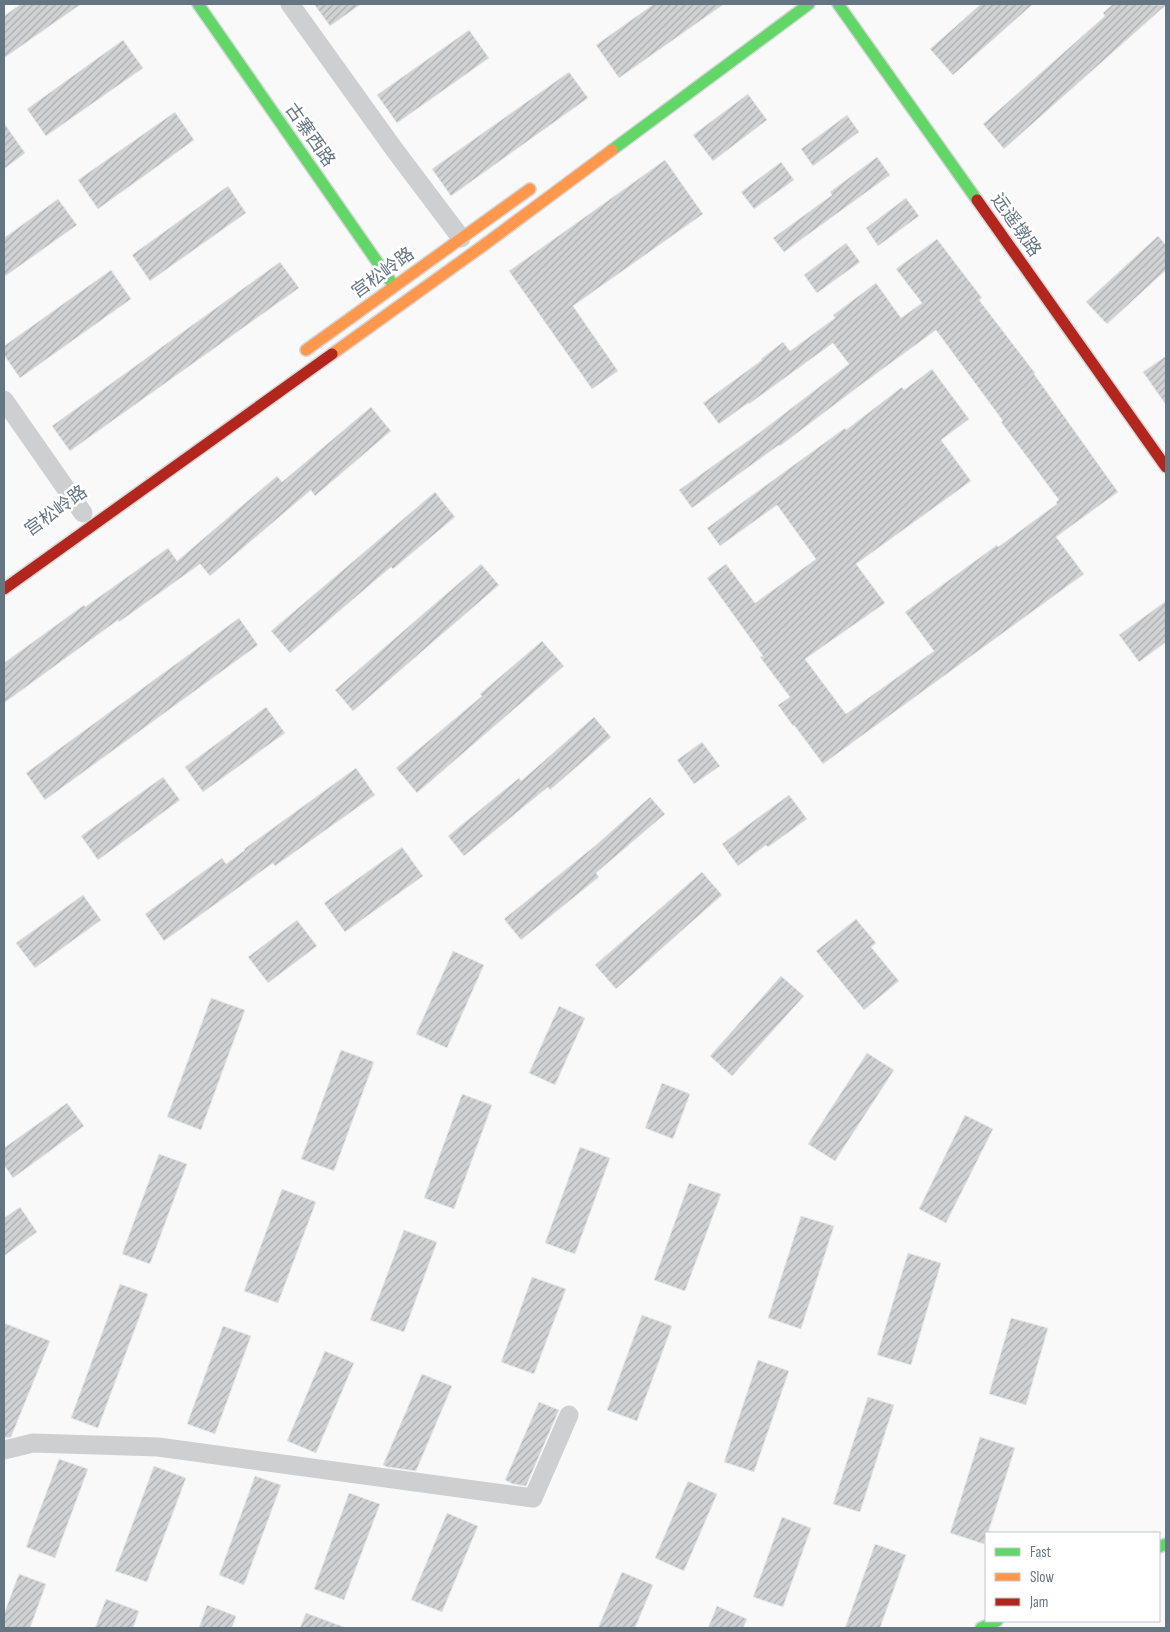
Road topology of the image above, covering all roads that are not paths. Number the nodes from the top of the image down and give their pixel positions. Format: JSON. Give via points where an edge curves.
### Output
{"nodes":[{"id":1,"x":198,"y":4,"type":"edge"},
{"id":2,"x":290,"y":4,"type":"edge"},
{"id":3,"x":809,"y":4,"type":"edge"},
{"id":4,"x":838,"y":4,"type":"edge"},
{"id":5,"x":540,"y":183,"type":"dead end"},
{"id":6,"x":460,"y":238,"type":"junction"},
{"id":7,"x":394,"y":286,"type":"junction"},
{"id":8,"x":297,"y":357,"type":"dead end"},
{"id":9,"x":4,"y":400,"type":"edge"},
{"id":10,"x":1166,"y":467,"type":"edge"},
{"id":11,"x":83,"y":513,"type":"dead end"},
{"id":12,"x":4,"y":589,"type":"edge"},
{"id":13,"x":569,"y":1415,"type":"dead end"},
{"id":14,"x":4,"y":1450,"type":"edge"},
{"id":15,"x":995,"y":1622,"type":"edge"},
{"id":16,"x":981,"y":1628,"type":"edge"}],
"edges":[{"from":1,"to":7,"type":"main road","name":"古寨西路"},
{"from":2,"to":6,"type":"street"},
{"from":3,"to":12,"type":"main road","via":[[484,245]]},
{"from":4,"to":10,"type":"main road","name":"远遥墩路"},
{"from":5,"to":6,"type":"main road","name":"宫松岭路"},
{"from":6,"to":7,"type":"main road","name":"宫松岭路"},
{"from":7,"to":8,"type":"main road","name":"宫松岭路"},
{"from":9,"to":11,"type":"street"},
{"from":13,"to":14,"type":"street","via":[[533,1498],[158,1446],[33,1443]]},
{"from":15,"to":16,"type":"main road"}]}
